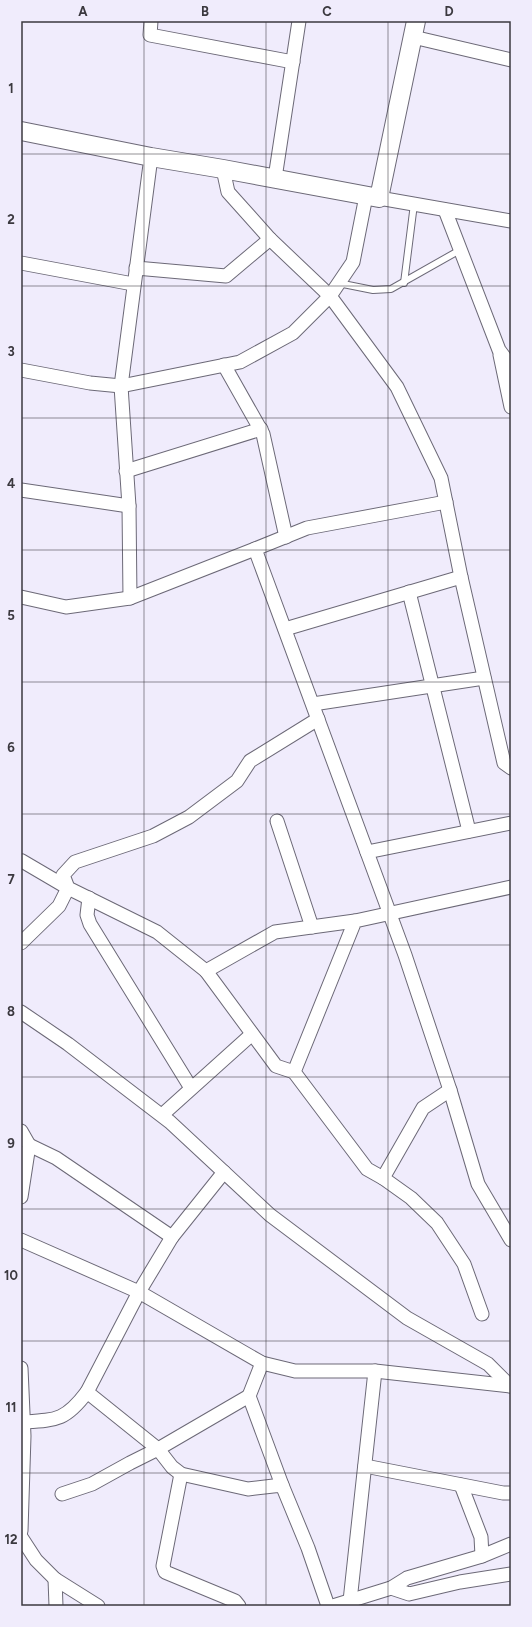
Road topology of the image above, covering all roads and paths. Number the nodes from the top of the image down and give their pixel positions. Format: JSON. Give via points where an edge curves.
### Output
{"nodes":[{"id":1,"x":151,"y":21,"type":"edge"},
{"id":2,"x":300,"y":21,"type":"edge"},
{"id":3,"x":414,"y":29,"type":"edge"},
{"id":4,"x":511,"y":60,"type":"edge"},
{"id":5,"x":293,"y":62,"type":"junction"},
{"id":6,"x":21,"y":130,"type":"edge"},
{"id":7,"x":151,"y":157,"type":"junction"},
{"id":8,"x":223,"y":168,"type":"junction"},
{"id":9,"x":275,"y":178,"type":"junction"},
{"id":10,"x":373,"y":197,"type":"junction"},
{"id":11,"x":414,"y":204,"type":"junction"},
{"id":12,"x":445,"y":210,"type":"junction"},
{"id":13,"x":511,"y":221,"type":"edge"},
{"id":14,"x":270,"y":240,"type":"junction"},
{"id":15,"x":460,"y":250,"type":"junction"},
{"id":16,"x":21,"y":263,"type":"edge"},
{"id":17,"x":136,"y":268,"type":"junction"},
{"id":18,"x":338,"y":283,"type":"junction"},
{"id":19,"x":404,"y":283,"type":"junction"},
{"id":20,"x":133,"y":284,"type":"junction"},
{"id":21,"x":330,"y":296,"type":"junction"},
{"id":22,"x":499,"y":350,"type":"junction"},
{"id":23,"x":224,"y":365,"type":"junction"},
{"id":24,"x":511,"y":366,"type":"edge"},
{"id":25,"x":21,"y":370,"type":"edge"},
{"id":26,"x":121,"y":386,"type":"junction"},
{"id":27,"x":511,"y":407,"type":"edge"},
{"id":28,"x":261,"y":429,"type":"junction"},
{"id":29,"x":126,"y":471,"type":"junction"},
{"id":30,"x":21,"y":490,"type":"edge"},
{"id":31,"x":446,"y":502,"type":"junction"},
{"id":32,"x":128,"y":506,"type":"junction"},
{"id":33,"x":286,"y":537,"type":"junction"},
{"id":34,"x":255,"y":549,"type":"junction"},
{"id":35,"x":461,"y":576,"type":"junction"},
{"id":36,"x":410,"y":592,"type":"junction"},
{"id":37,"x":21,"y":597,"type":"edge"},
{"id":38,"x":130,"y":598,"type":"junction"},
{"id":39,"x":285,"y":629,"type":"junction"},
{"id":40,"x":484,"y":678,"type":"junction"},
{"id":41,"x":433,"y":686,"type":"junction"},
{"id":42,"x":313,"y":704,"type":"junction"},
{"id":43,"x":318,"y":719,"type":"junction"},
{"id":44,"x":511,"y":768,"type":"edge"},
{"id":45,"x":278,"y":821,"type":"dead end"},
{"id":46,"x":511,"y":823,"type":"edge"},
{"id":47,"x":470,"y":831,"type":"junction"},
{"id":48,"x":367,"y":852,"type":"junction"},
{"id":49,"x":21,"y":862,"type":"edge"},
{"id":50,"x":511,"y":887,"type":"edge"},
{"id":51,"x":68,"y":888,"type":"junction"},
{"id":52,"x":89,"y":898,"type":"junction"},
{"id":53,"x":390,"y":913,"type":"junction"},
{"id":54,"x":356,"y":921,"type":"junction"},
{"id":55,"x":312,"y":927,"type":"junction"},
{"id":56,"x":21,"y":943,"type":"edge"},
{"id":57,"x":206,"y":971,"type":"junction"},
{"id":58,"x":21,"y":1012,"type":"edge"},
{"id":59,"x":252,"y":1034,"type":"junction"},
{"id":60,"x":294,"y":1072,"type":"junction"},
{"id":61,"x":192,"y":1088,"type":"junction"},
{"id":62,"x":450,"y":1090,"type":"junction"},
{"id":63,"x":162,"y":1115,"type":"junction"},
{"id":64,"x":21,"y":1131,"type":"edge"},
{"id":65,"x":29,"y":1145,"type":"junction"},
{"id":66,"x":224,"y":1172,"type":"junction"},
{"id":67,"x":383,"y":1178,"type":"junction"},
{"id":68,"x":21,"y":1197,"type":"edge"},
{"id":69,"x":172,"y":1237,"type":"junction"},
{"id":70,"x":21,"y":1240,"type":"edge"},
{"id":71,"x":511,"y":1240,"type":"edge"},
{"id":72,"x":140,"y":1292,"type":"junction"},
{"id":73,"x":482,"y":1314,"type":"dead end"},
{"id":74,"x":262,"y":1363,"type":"junction"},
{"id":75,"x":21,"y":1368,"type":"edge"},
{"id":76,"x":375,"y":1371,"type":"junction"},
{"id":77,"x":510,"y":1386,"type":"edge"},
{"id":78,"x":87,"y":1392,"type":"junction"},
{"id":79,"x":249,"y":1396,"type":"junction"},
{"id":80,"x":24,"y":1422,"type":"junction"},
{"id":81,"x":158,"y":1449,"type":"junction"},
{"id":82,"x":365,"y":1466,"type":"junction"},
{"id":83,"x":182,"y":1474,"type":"junction"},
{"id":84,"x":282,"y":1485,"type":"junction"},
{"id":85,"x":461,"y":1485,"type":"junction"},
{"id":86,"x":511,"y":1493,"type":"edge"},
{"id":87,"x":62,"y":1494,"type":"dead end"},
{"id":88,"x":21,"y":1531,"type":"edge"},
{"id":89,"x":21,"y":1537,"type":"edge"},
{"id":90,"x":511,"y":1544,"type":"edge"},
{"id":91,"x":482,"y":1556,"type":"junction"},
{"id":92,"x":511,"y":1574,"type":"edge"},
{"id":93,"x":55,"y":1578,"type":"junction"},
{"id":94,"x":391,"y":1588,"type":"junction"},
{"id":95,"x":351,"y":1603,"type":"edge"},
{"id":96,"x":56,"y":1606,"type":"edge"},
{"id":97,"x":98,"y":1606,"type":"edge"},
{"id":98,"x":239,"y":1606,"type":"edge"},
{"id":99,"x":328,"y":1606,"type":"edge"},
{"id":100,"x":333,"y":1606,"type":"edge"}],
"edges":[{"from":1,"to":5,"type":"street","via":[[150,35]]},
{"from":2,"to":5,"type":"street"},
{"from":3,"to":4,"type":"street"},
{"from":3,"to":10,"type":"main road"},
{"from":5,"to":9,"type":"street"},
{"from":6,"to":7,"type":"main road"},
{"from":7,"to":8,"type":"main road"},
{"from":7,"to":17,"type":"street"},
{"from":8,"to":9,"type":"main road"},
{"from":8,"to":14,"type":"street","via":[[228,192]]},
{"from":9,"to":10,"type":"main road"},
{"from":10,"to":11,"type":"street"},
{"from":10,"to":18,"type":"street","via":[[353,262]]},
{"from":11,"to":12,"type":"street"},
{"from":11,"to":19,"type":"lane"},
{"from":12,"to":13,"type":"street"},
{"from":12,"to":15,"type":"street"},
{"from":14,"to":17,"type":"street","via":[[226,276]]},
{"from":14,"to":21,"type":"street"},
{"from":15,"to":19,"type":"lane"},
{"from":15,"to":22,"type":"street"},
{"from":16,"to":20,"type":"street"},
{"from":17,"to":20,"type":"street"},
{"from":18,"to":19,"type":"lane","via":[[373,290],[392,289]]},
{"from":18,"to":21,"type":"street"},
{"from":20,"to":26,"type":"street"},
{"from":21,"to":23,"type":"street","via":[[293,333],[240,362]]},
{"from":21,"to":31,"type":"street","via":[[397,387],[441,478]]},
{"from":22,"to":24,"type":"street"},
{"from":22,"to":27,"type":"street"},
{"from":23,"to":26,"type":"street"},
{"from":23,"to":28,"type":"street"},
{"from":25,"to":26,"type":"street"},
{"from":26,"to":29,"type":"street"},
{"from":28,"to":29,"type":"street"},
{"from":28,"to":33,"type":"street"},
{"from":29,"to":32,"type":"street"},
{"from":30,"to":32,"type":"street"},
{"from":31,"to":33,"type":"street","via":[[307,528]]},
{"from":31,"to":35,"type":"street"},
{"from":32,"to":38,"type":"street"},
{"from":33,"to":34,"type":"street"},
{"from":34,"to":38,"type":"street"},
{"from":34,"to":39,"type":"street"},
{"from":35,"to":36,"type":"street"},
{"from":35,"to":40,"type":"street"},
{"from":36,"to":39,"type":"street"},
{"from":36,"to":41,"type":"street"},
{"from":37,"to":38,"type":"street","via":[[66,607]]},
{"from":39,"to":42,"type":"street"},
{"from":40,"to":41,"type":"street"},
{"from":40,"to":44,"type":"street","via":[[504,763]]},
{"from":41,"to":42,"type":"street"},
{"from":41,"to":47,"type":"street"},
{"from":42,"to":43,"type":"street"},
{"from":43,"to":48,"type":"street"},
{"from":43,"to":51,"type":"street","via":[[250,761],[237,781],[189,817],[153,836],[75,862],[63,874]]},
{"from":45,"to":55,"type":"street"},
{"from":46,"to":47,"type":"street"},
{"from":47,"to":48,"type":"street"},
{"from":48,"to":53,"type":"street"},
{"from":49,"to":51,"type":"street"},
{"from":50,"to":53,"type":"street"},
{"from":51,"to":52,"type":"street"},
{"from":51,"to":56,"type":"street","via":[[59,906]]},
{"from":52,"to":57,"type":"street","via":[[157,932]]},
{"from":52,"to":61,"type":"street","via":[[87,915],[90,924]]},
{"from":53,"to":54,"type":"street"},
{"from":53,"to":62,"type":"street"},
{"from":54,"to":55,"type":"street"},
{"from":54,"to":60,"type":"street"},
{"from":55,"to":57,"type":"street","via":[[275,932]]},
{"from":57,"to":59,"type":"street"},
{"from":58,"to":63,"type":"street"},
{"from":59,"to":60,"type":"street","via":[[276,1066]]},
{"from":59,"to":61,"type":"street"},
{"from":60,"to":67,"type":"street","via":[[368,1169]]},
{"from":61,"to":63,"type":"street"},
{"from":62,"to":67,"type":"street","via":[[423,1108]]},
{"from":62,"to":71,"type":"street","via":[[478,1184]]},
{"from":63,"to":66,"type":"street"},
{"from":64,"to":65,"type":"street"},
{"from":65,"to":68,"type":"street"},
{"from":65,"to":69,"type":"street","via":[[56,1158]]},
{"from":66,"to":69,"type":"street"},
{"from":66,"to":77,"type":"street","via":[[270,1215],[407,1318],[488,1364]]},
{"from":67,"to":73,"type":"street","via":[[411,1198],[437,1223],[464,1264]]},
{"from":69,"to":72,"type":"street"},
{"from":70,"to":72,"type":"street"},
{"from":72,"to":74,"type":"street"},
{"from":72,"to":78,"type":"street"},
{"from":74,"to":76,"type":"street","via":[[295,1371]]},
{"from":74,"to":79,"type":"street"},
{"from":75,"to":80,"type":"street"},
{"from":76,"to":77,"type":"street"},
{"from":76,"to":82,"type":"street"},
{"from":78,"to":80,"type":"street","via":[[76,1407],[65,1415],[51,1420]]},
{"from":78,"to":81,"type":"street"},
{"from":79,"to":81,"type":"street"},
{"from":79,"to":84,"type":"street"},
{"from":80,"to":88,"type":"street"},
{"from":81,"to":83,"type":"street","via":[[172,1467]]},
{"from":81,"to":87,"type":"street","via":[[92,1484]]},
{"from":82,"to":85,"type":"street"},
{"from":82,"to":95,"type":"street"},
{"from":83,"to":84,"type":"street","via":[[248,1489]]},
{"from":83,"to":98,"type":"street","via":[[164,1572],[235,1601]]},
{"from":84,"to":99,"type":"street"},
{"from":85,"to":86,"type":"street"},
{"from":85,"to":91,"type":"street","via":[[481,1537]]},
{"from":89,"to":93,"type":"street","via":[[36,1560]]},
{"from":90,"to":91,"type":"street"},
{"from":91,"to":94,"type":"street","via":[[407,1578]]},
{"from":92,"to":94,"type":"street","via":[[409,1594]]},
{"from":93,"to":96,"type":"street"},
{"from":93,"to":97,"type":"street"},
{"from":94,"to":95,"type":"street"},
{"from":95,"to":100,"type":"street"}]}
